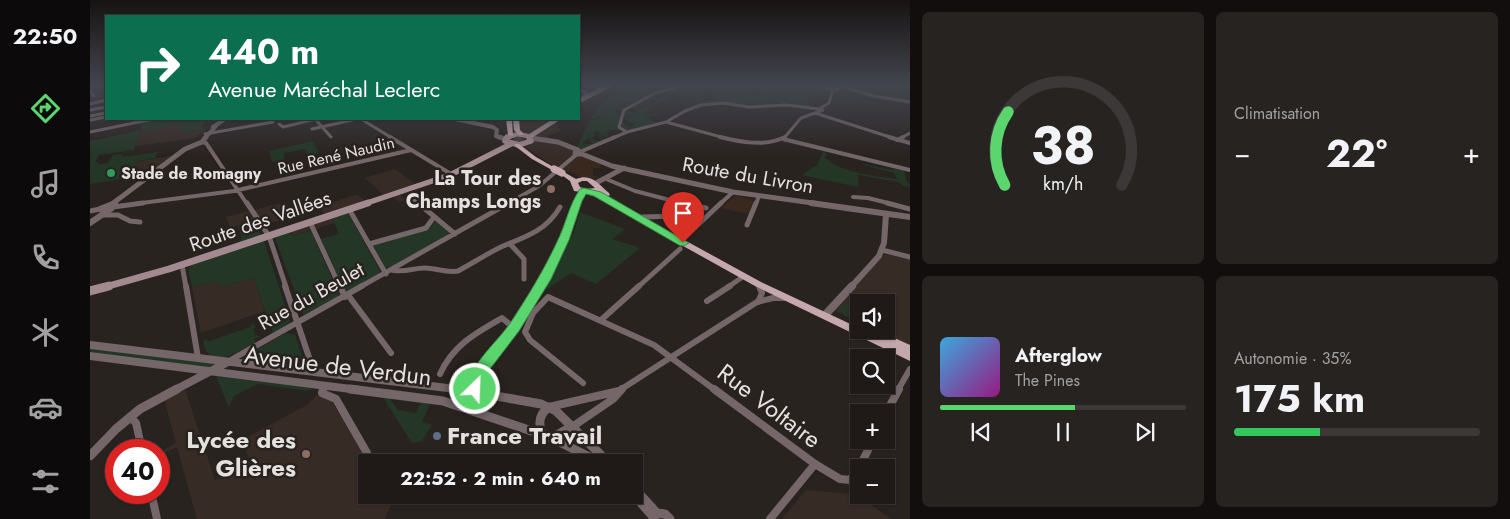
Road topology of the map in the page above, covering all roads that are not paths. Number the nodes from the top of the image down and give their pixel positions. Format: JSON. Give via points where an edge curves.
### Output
{"nodes":[{"id":1,"x":625,"y":109,"type":"edge"},
{"id":2,"x":689,"y":109,"type":"edge"},
{"id":3,"x":824,"y":109,"type":"edge"},
{"id":4,"x":815,"y":112,"type":"junction"},
{"id":5,"x":105,"y":113,"type":"edge"},
{"id":6,"x":90,"y":116,"type":"edge"},
{"id":7,"x":105,"y":117,"type":"edge"},
{"id":8,"x":90,"y":120,"type":"edge"},
{"id":9,"x":149,"y":120,"type":"edge"},
{"id":10,"x":224,"y":120,"type":"edge"},
{"id":11,"x":311,"y":120,"type":"edge"},
{"id":12,"x":316,"y":120,"type":"edge"},
{"id":13,"x":354,"y":120,"type":"edge"},
{"id":14,"x":361,"y":120,"type":"edge"},
{"id":15,"x":460,"y":120,"type":"edge"},
{"id":16,"x":513,"y":120,"type":"edge"},
{"id":17,"x":513,"y":120,"type":"edge"},
{"id":18,"x":552,"y":120,"type":"edge"},
{"id":19,"x":555,"y":120,"type":"edge"},
{"id":20,"x":273,"y":122,"type":"dead end"},
{"id":21,"x":666,"y":122,"type":"junction"},
{"id":22,"x":279,"y":124,"type":"dead end"},
{"id":23,"x":322,"y":127,"type":"junction"},
{"id":24,"x":121,"y":128,"type":"dead end"},
{"id":25,"x":312,"y":129,"type":"dead end"},
{"id":26,"x":626,"y":132,"type":"junction"},
{"id":27,"x":207,"y":133,"type":"junction"},
{"id":28,"x":910,"y":133,"type":"edge"},
{"id":29,"x":90,"y":134,"type":"edge"},
{"id":30,"x":332,"y":138,"type":"dead end"},
{"id":31,"x":518,"y":139,"type":"junction"},
{"id":32,"x":783,"y":139,"type":"junction"},
{"id":33,"x":897,"y":140,"type":"junction"},
{"id":34,"x":199,"y":142,"type":"junction"},
{"id":35,"x":910,"y":143,"type":"edge"},
{"id":36,"x":411,"y":150,"type":"junction"},
{"id":37,"x":579,"y":152,"type":"junction"},
{"id":38,"x":624,"y":168,"type":"junction"},
{"id":39,"x":910,"y":170,"type":"edge"},
{"id":40,"x":450,"y":174,"type":"junction"},
{"id":41,"x":606,"y":179,"type":"junction"},
{"id":42,"x":586,"y":186,"type":"junction"},
{"id":43,"x":237,"y":190,"type":"junction"},
{"id":44,"x":733,"y":192,"type":"junction"},
{"id":45,"x":759,"y":196,"type":"junction"},
{"id":46,"x":853,"y":197,"type":"dead end"},
{"id":47,"x":412,"y":198,"type":"dead end"},
{"id":48,"x":685,"y":204,"type":"junction"},
{"id":49,"x":112,"y":206,"type":"junction"},
{"id":50,"x":560,"y":207,"type":"dead end"},
{"id":51,"x":706,"y":208,"type":"dead end"},
{"id":52,"x":910,"y":208,"type":"edge"},
{"id":53,"x":90,"y":210,"type":"edge"},
{"id":54,"x":349,"y":210,"type":"junction"},
{"id":55,"x":102,"y":211,"type":"junction"},
{"id":56,"x":886,"y":214,"type":"junction"},
{"id":57,"x":434,"y":217,"type":"junction"},
{"id":58,"x":642,"y":217,"type":"junction"},
{"id":59,"x":910,"y":217,"type":"edge"},
{"id":60,"x":140,"y":222,"type":"dead end"},
{"id":61,"x":310,"y":222,"type":"junction"},
{"id":62,"x":90,"y":223,"type":"edge"},
{"id":63,"x":747,"y":225,"type":"dead end"},
{"id":64,"x":455,"y":234,"type":"junction"},
{"id":65,"x":269,"y":236,"type":"junction"},
{"id":66,"x":683,"y":239,"type":"junction"},
{"id":67,"x":369,"y":244,"type":"junction"},
{"id":68,"x":511,"y":245,"type":"junction"},
{"id":69,"x":680,"y":249,"type":"dead end"},
{"id":70,"x":882,"y":250,"type":"junction"},
{"id":71,"x":909,"y":255,"type":"edge"},
{"id":72,"x":182,"y":265,"type":"junction"},
{"id":73,"x":392,"y":270,"type":"junction"},
{"id":74,"x":386,"y":274,"type":"junction"},
{"id":75,"x":744,"y":274,"type":"junction"},
{"id":76,"x":524,"y":279,"type":"dead end"},
{"id":77,"x":762,"y":286,"type":"junction"},
{"id":78,"x":90,"y":290,"type":"edge"},
{"id":79,"x":346,"y":296,"type":"junction"},
{"id":80,"x":792,"y":300,"type":"junction"},
{"id":81,"x":707,"y":301,"type":"dead end"},
{"id":82,"x":757,"y":302,"type":"junction"},
{"id":83,"x":827,"y":313,"type":"junction"},
{"id":84,"x":601,"y":320,"type":"junction"},
{"id":85,"x":850,"y":322,"type":"edge"},
{"id":86,"x":298,"y":323,"type":"junction"},
{"id":87,"x":514,"y":328,"type":"junction"},
{"id":88,"x":887,"y":339,"type":"edge"},
{"id":89,"x":90,"y":345,"type":"edge"},
{"id":90,"x":910,"y":350,"type":"edge"},
{"id":91,"x":391,"y":353,"type":"dead end"},
{"id":92,"x":90,"y":356,"type":"edge"},
{"id":93,"x":910,"y":357,"type":"edge"},
{"id":94,"x":198,"y":358,"type":"junction"},
{"id":95,"x":671,"y":358,"type":"junction"},
{"id":96,"x":229,"y":361,"type":"junction"},
{"id":97,"x":910,"y":369,"type":"edge"},
{"id":98,"x":210,"y":371,"type":"junction"},
{"id":99,"x":314,"y":372,"type":"junction"},
{"id":100,"x":440,"y":374,"type":"dead end"},
{"id":101,"x":476,"y":377,"type":"junction"},
{"id":102,"x":583,"y":384,"type":"dead end"},
{"id":103,"x":324,"y":385,"type":"junction"},
{"id":104,"x":461,"y":390,"type":"junction"},
{"id":105,"x":619,"y":392,"type":"junction"},
{"id":106,"x":479,"y":394,"type":"junction"},
{"id":107,"x":891,"y":404,"type":"edge"},
{"id":108,"x":549,"y":407,"type":"junction"},
{"id":109,"x":130,"y":416,"type":"junction"},
{"id":110,"x":572,"y":427,"type":"junction"},
{"id":111,"x":542,"y":434,"type":"junction"},
{"id":112,"x":552,"y":438,"type":"junction"},
{"id":113,"x":140,"y":439,"type":"edge"},
{"id":114,"x":367,"y":453,"type":"dead end"},
{"id":115,"x":585,"y":454,"type":"edge"},
{"id":116,"x":600,"y":454,"type":"edge"},
{"id":117,"x":90,"y":456,"type":"edge"},
{"id":118,"x":815,"y":464,"type":"junction"},
{"id":119,"x":850,"y":479,"type":"edge"},
{"id":120,"x":643,"y":498,"type":"edge"},
{"id":121,"x":154,"y":504,"type":"edge"},
{"id":122,"x":642,"y":504,"type":"edge"},
{"id":123,"x":157,"y":519,"type":"edge"},
{"id":124,"x":654,"y":519,"type":"edge"},
{"id":125,"x":670,"y":519,"type":"edge"},
{"id":126,"x":770,"y":519,"type":"edge"}],
"edges":[{"from":1,"to":26,"type":"street","via":[[620,128]]},
{"from":2,"to":21,"type":"street"},
{"from":3,"to":4,"type":"street"},
{"from":4,"to":32,"type":"street","via":[[798,120]]},
{"from":4,"to":33,"type":"street"},
{"from":5,"to":6,"type":"street"},
{"from":7,"to":8,"type":"street"},
{"from":9,"to":29,"type":"street"},
{"from":10,"to":27,"type":"street"},
{"from":11,"to":22,"type":"street","via":[[283,127]]},
{"from":12,"to":23,"type":"street"},
{"from":13,"to":23,"type":"street"},
{"from":14,"to":36,"type":"street"},
{"from":15,"to":31,"type":"street","via":[[492,126],[497,136]]},
{"from":16,"to":31,"type":"main road"},
{"from":17,"to":31,"type":"main road"},
{"from":18,"to":31,"type":"main road"},
{"from":19,"to":31,"type":"main road"},
{"from":20,"to":27,"type":"street"},
{"from":21,"to":26,"type":"street"},
{"from":21,"to":32,"type":"street","via":[[742,142]]},
{"from":23,"to":25,"type":"street"},
{"from":23,"to":30,"type":"street"},
{"from":24,"to":29,"type":"street"},
{"from":26,"to":37,"type":"street"},
{"from":27,"to":34,"type":"street"},
{"from":28,"to":33,"type":"street"},
{"from":31,"to":37,"type":"street","name":"Route du Livron","via":[[561,144]]},
{"from":31,"to":40,"type":"main road","name":"Route des Vallées"},
{"from":31,"to":42,"type":"main road","bridge":true},
{"from":32,"to":39,"type":"street"},
{"from":33,"to":35,"type":"street"},
{"from":34,"to":43,"type":"street"},
{"from":34,"to":49,"type":"street"},
{"from":36,"to":40,"type":"street"},
{"from":36,"to":43,"type":"street","name":"Rue René Naudin"},
{"from":37,"to":38,"type":"street","name":"Route du Livron"},
{"from":37,"to":64,"type":"street","via":[[539,186]]},
{"from":38,"to":41,"type":"street"},
{"from":38,"to":44,"type":"street","name":"Route du Livron"},
{"from":40,"to":54,"type":"main road","name":"Route des Vallées"},
{"from":41,"to":42,"type":"street"},
{"from":41,"to":48,"type":"street","via":[[638,192]]},
{"from":42,"to":58,"type":"main road"},
{"from":42,"to":75,"type":"main road"},
{"from":42,"to":87,"type":"street","via":[[577,201],[558,254]]},
{"from":43,"to":49,"type":"street","name":"Rue René Naudin"},
{"from":43,"to":65,"type":"street"},
{"from":44,"to":45,"type":"street","name":"Route du Livron"},
{"from":44,"to":66,"type":"street"},
{"from":45,"to":56,"type":"street","name":"Route du Livron"},
{"from":45,"to":63,"type":"street"},
{"from":46,"to":52,"type":"street"},
{"from":47,"to":57,"type":"street"},
{"from":48,"to":51,"type":"street"},
{"from":48,"to":58,"type":"street","via":[[686,210],[680,215]]},
{"from":49,"to":55,"type":"street"},
{"from":50,"to":68,"type":"street","name":"Rue du Beulet","via":[[551,221]]},
{"from":53,"to":55,"type":"street"},
{"from":54,"to":61,"type":"main road","name":"Route des Vallées"},
{"from":54,"to":67,"type":"street"},
{"from":55,"to":60,"type":"street"},
{"from":55,"to":62,"type":"street"},
{"from":56,"to":59,"type":"street","name":"Route du Livron"},
{"from":56,"to":70,"type":"street"},
{"from":57,"to":64,"type":"street"},
{"from":57,"to":67,"type":"street","via":[[426,228]]},
{"from":58,"to":66,"type":"main road"},
{"from":61,"to":65,"type":"main road","name":"Route des Vallées"},
{"from":61,"to":79,"type":"street"},
{"from":64,"to":73,"type":"street"},
{"from":65,"to":72,"type":"main road","name":"Route des Vallées"},
{"from":65,"to":86,"type":"street"},
{"from":66,"to":75,"type":"main road"},
{"from":67,"to":74,"type":"street"},
{"from":68,"to":73,"type":"street","name":"Rue du Beulet","via":[[454,272],[426,268],[405,272]]},
{"from":68,"to":76,"type":"street","via":[[524,259]]},
{"from":69,"to":84,"type":"street"},
{"from":70,"to":71,"type":"street"},
{"from":70,"to":83,"type":"street"},
{"from":72,"to":78,"type":"main road","name":"Route des Vallées"},
{"from":72,"to":94,"type":"street"},
{"from":73,"to":74,"type":"street","name":"Rue du Beulet"},
{"from":74,"to":79,"type":"street","name":"Rue du Beulet"},
{"from":75,"to":77,"type":"main road"},
{"from":75,"to":81,"type":"street"},
{"from":77,"to":80,"type":"main road"},
{"from":77,"to":82,"type":"street"},
{"from":77,"to":83,"type":"main road","via":[[781,289]]},
{"from":79,"to":86,"type":"street","name":"Rue du Beulet"},
{"from":79,"to":91,"type":"street"},
{"from":80,"to":82,"type":"street","via":[[775,298]]},
{"from":80,"to":83,"type":"main road"},
{"from":82,"to":95,"type":"street"},
{"from":83,"to":85,"type":"main road"},
{"from":83,"to":93,"type":"main road"},
{"from":84,"to":95,"type":"street","name":"Rue Voltaire","via":[[647,341]]},
{"from":84,"to":102,"type":"street","name":"Rue Voltaire","via":[[548,297],[540,304],[524,332]]},
{"from":86,"to":96,"type":"street","name":"Rue du Beulet"},
{"from":86,"to":99,"type":"street"},
{"from":87,"to":100,"type":"street","via":[[502,318],[459,344],[450,352]]},
{"from":87,"to":101,"type":"street"},
{"from":88,"to":90,"type":"main road"},
{"from":89,"to":94,"type":"street","name":"Avenue de Verdun"},
{"from":92,"to":98,"type":"street","name":"Avenue de Verdun"},
{"from":94,"to":96,"type":"street","name":"Avenue de Verdun"},
{"from":95,"to":105,"type":"street"},
{"from":95,"to":118,"type":"street","name":"Rue Voltaire"},
{"from":96,"to":98,"type":"street","name":"Rue du Beulet"},
{"from":96,"to":99,"type":"street","name":"Avenue de Verdun"},
{"from":97,"to":107,"type":"street"},
{"from":98,"to":103,"type":"street","name":"Avenue de Verdun"},
{"from":98,"to":109,"type":"street","name":"Rue du Beulet","via":[[155,399]]},
{"from":99,"to":104,"type":"street","name":"Avenue de Verdun"},
{"from":101,"to":104,"type":"street"},
{"from":101,"to":106,"type":"street","via":[[474,387]]},
{"from":103,"to":111,"type":"street","name":"Avenue de Verdun","via":[[443,401]]},
{"from":103,"to":114,"type":"street","via":[[322,393],[336,399]]},
{"from":104,"to":106,"type":"street","name":"Avenue de Verdun"},
{"from":105,"to":108,"type":"street"},
{"from":105,"to":110,"type":"street"},
{"from":106,"to":108,"type":"street","name":"Avenue de Verdun"},
{"from":108,"to":110,"type":"street","name":"Avenue de Verdun"},
{"from":108,"to":111,"type":"street","via":[[540,417]]},
{"from":109,"to":113,"type":"street","via":[[136,423]]},
{"from":109,"to":117,"type":"street","name":"Rue du Beulet"},
{"from":110,"to":112,"type":"street"},
{"from":110,"to":116,"type":"street","name":"Avenue de Verdun"},
{"from":111,"to":112,"type":"street","name":"Avenue de Verdun"},
{"from":112,"to":115,"type":"street","name":"Avenue de Verdun"},
{"from":118,"to":119,"type":"street","name":"Rue Voltaire","via":[[837,478]]},
{"from":118,"to":126,"type":"street"},
{"from":120,"to":125,"type":"street","via":[[657,513]]},
{"from":121,"to":123,"type":"street"},
{"from":122,"to":124,"type":"street"}]}
